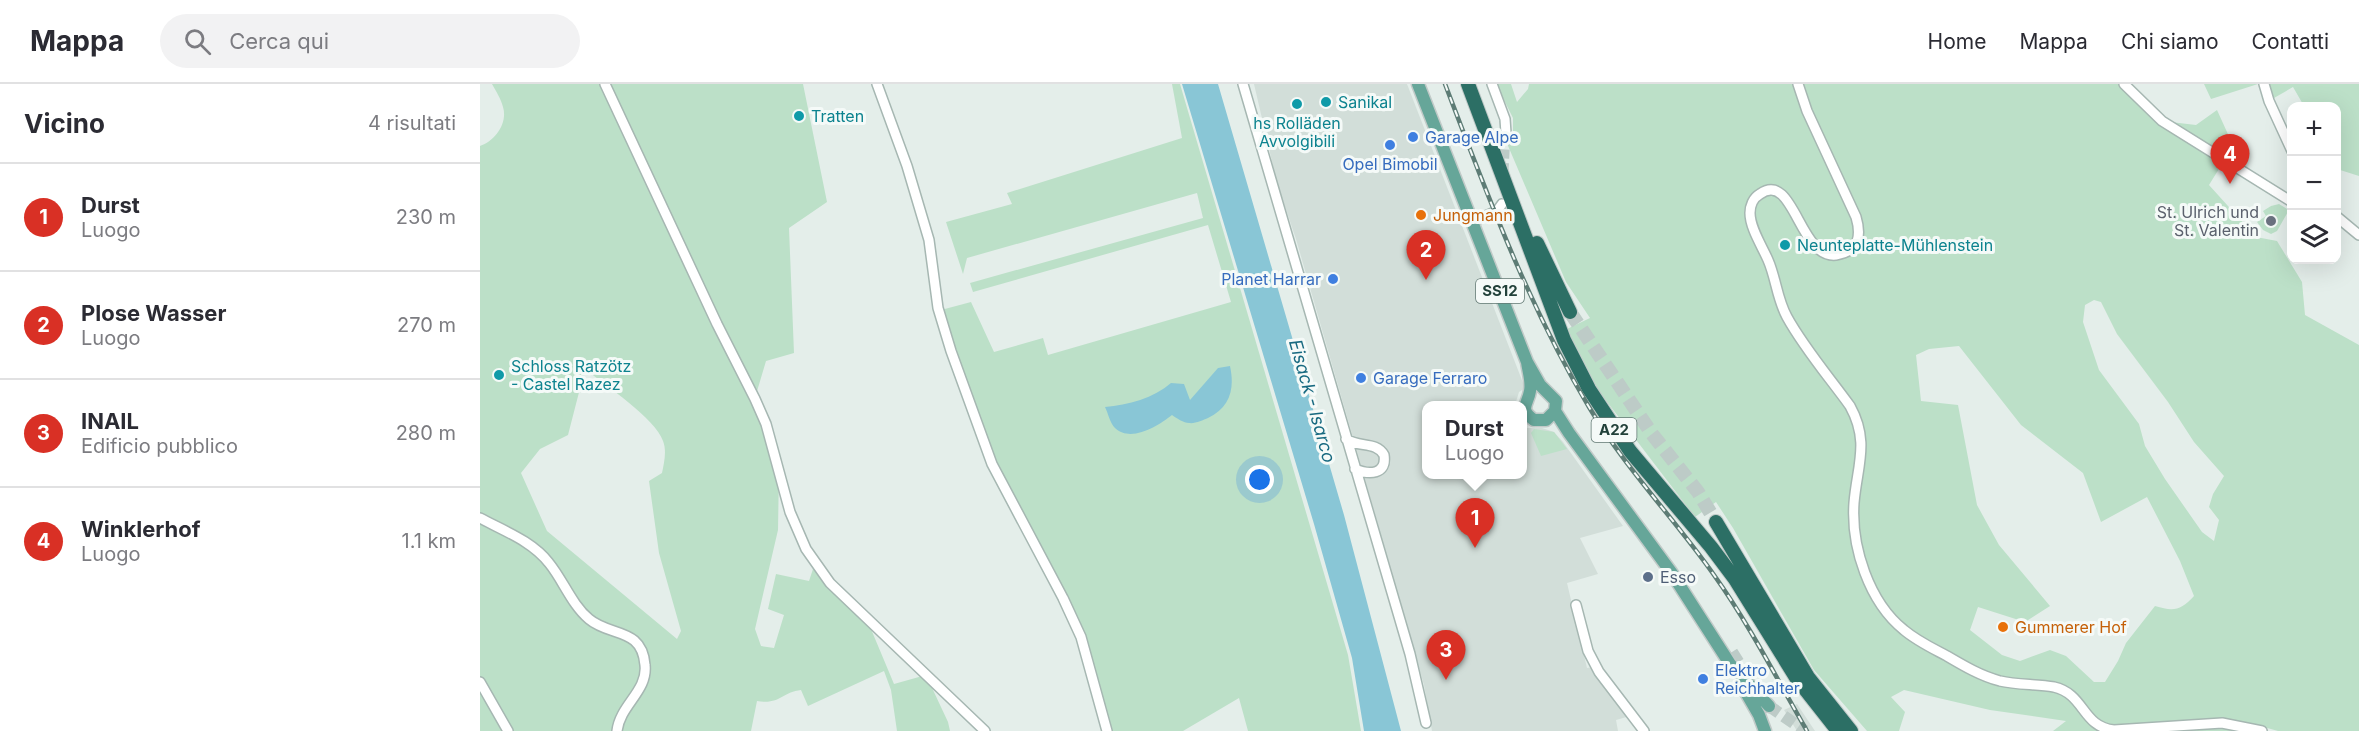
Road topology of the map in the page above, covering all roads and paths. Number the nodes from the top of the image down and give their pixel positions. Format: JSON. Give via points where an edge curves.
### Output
{"nodes":[{"id":1,"x":605,"y":84,"type":"edge"},
{"id":2,"x":877,"y":84,"type":"edge"},
{"id":3,"x":1242,"y":84,"type":"edge"},
{"id":4,"x":1418,"y":84,"type":"edge"},
{"id":5,"x":1468,"y":84,"type":"edge"},
{"id":6,"x":1477,"y":84,"type":"edge"},
{"id":7,"x":1492,"y":84,"type":"edge"},
{"id":8,"x":1798,"y":84,"type":"edge"},
{"id":9,"x":2125,"y":84,"type":"edge"},
{"id":10,"x":2264,"y":84,"type":"edge"},
{"id":11,"x":1506,"y":133,"type":"tunnel mouth"},
{"id":12,"x":2287,"y":140,"type":"edge"},
{"id":13,"x":2287,"y":199,"type":"edge"},
{"id":14,"x":1502,"y":204,"type":"dead end"},
{"id":15,"x":2341,"y":219,"type":"edge"},
{"id":16,"x":1474,"y":221,"type":"junction"},
{"id":17,"x":2359,"y":235,"type":"edge"},
{"id":18,"x":1570,"y":312,"type":"tunnel mouth"},
{"id":19,"x":1527,"y":362,"type":"junction"},
{"id":20,"x":1546,"y":391,"type":"junction"},
{"id":21,"x":1530,"y":394,"type":"junction"},
{"id":22,"x":1526,"y":401,"type":"edge"},
{"id":23,"x":1527,"y":411,"type":"edge"},
{"id":24,"x":1556,"y":411,"type":"junction"},
{"id":25,"x":1546,"y":420,"type":"junction"},
{"id":26,"x":1569,"y":433,"type":"junction"},
{"id":27,"x":1346,"y":440,"type":"junction"},
{"id":28,"x":1368,"y":446,"type":"junction"},
{"id":29,"x":1351,"y":457,"type":"junction"},
{"id":30,"x":1355,"y":469,"type":"junction"},
{"id":31,"x":480,"y":518,"type":"edge"},
{"id":32,"x":1716,"y":522,"type":"tunnel mouth"},
{"id":33,"x":1576,"y":605,"type":"dead end"},
{"id":34,"x":1731,"y":658,"type":"junction"},
{"id":35,"x":480,"y":682,"type":"edge"},
{"id":36,"x":1426,"y":723,"type":"dead end"},
{"id":37,"x":508,"y":731,"type":"edge"},
{"id":38,"x":617,"y":731,"type":"edge"},
{"id":39,"x":985,"y":731,"type":"edge"},
{"id":40,"x":1107,"y":731,"type":"edge"},
{"id":41,"x":1644,"y":731,"type":"edge"},
{"id":42,"x":1765,"y":731,"type":"edge"},
{"id":43,"x":1772,"y":731,"type":"edge"},
{"id":44,"x":1838,"y":731,"type":"edge"},
{"id":45,"x":1851,"y":731,"type":"edge"},
{"id":46,"x":2262,"y":731,"type":"edge"}],
"edges":[{"from":1,"to":39,"type":"street","via":[[766,424],[790,512],[806,549],[830,583]]},
{"from":2,"to":40,"type":"street","via":[[929,240],[938,308],[951,351],[992,464],[1081,637]]},
{"from":3,"to":27,"type":"street"},
{"from":4,"to":16,"type":"main road","number":"SS12"},
{"from":5,"to":44,"type":"highway","number":"A22","via":[[1564,340],[1588,389],[1630,451],[1729,571],[1797,679]]},
{"from":6,"to":18,"type":"highway","via":[[1533,235]]},
{"from":7,"to":11,"type":"street","via":[[1505,118]]},
{"from":8,"to":46,"type":"street","via":[[1856,217],[1857,240],[1852,249],[1839,255],[1821,251],[1811,243],[1788,200],[1771,190],[1760,194],[1751,204],[1750,215],[1787,317],[1859,422],[1862,435],[1854,525],[1862,561],[1879,602],[1918,640],[1983,676],[2062,689],[2100,727],[2114,730],[2222,723]]},
{"from":9,"to":13,"type":"street","via":[[2162,121]]},
{"from":10,"to":12,"type":"street"},
{"from":14,"to":16,"type":"street","via":[[1497,211]]},
{"from":15,"to":17,"type":"street"},
{"from":16,"to":19,"type":"main road","number":"SS12"},
{"from":19,"to":20,"type":"main road","number":"SS12"},
{"from":19,"to":21,"type":"main road","number":"SS12"},
{"from":20,"to":21,"type":"main road"},
{"from":20,"to":24,"type":"main road","number":"SS12","via":[[1553,396]]},
{"from":21,"to":22,"type":"main road","number":"SS12"},
{"from":23,"to":25,"type":"main road","number":"SS12","via":[[1538,421]]},
{"from":24,"to":25,"type":"main road"},
{"from":24,"to":26,"type":"main road","number":"SS12"},
{"from":25,"to":26,"type":"main road","number":"SS12"},
{"from":26,"to":34,"type":"main road","number":"SS12","via":[[1620,502],[1638,518],[1679,570]]},
{"from":27,"to":28,"type":"street"},
{"from":27,"to":29,"type":"street"},
{"from":28,"to":29,"type":"street"},
{"from":28,"to":30,"type":"street","via":[[1382,451],[1382,468],[1369,474]]},
{"from":29,"to":30,"type":"street"},
{"from":30,"to":36,"type":"street","via":[[1410,654]]},
{"from":31,"to":38,"type":"street","via":[[543,556],[589,620],[630,637],[639,645],[646,673],[624,709]]},
{"from":32,"to":45,"type":"highway","via":[[1808,677]]},
{"from":33,"to":41,"type":"street","via":[[1588,651],[1599,672]]},
{"from":34,"to":42,"type":"main road"},
{"from":34,"to":43,"type":"main road","via":[[1768,710]]},
{"from":35,"to":37,"type":"street"}]}
